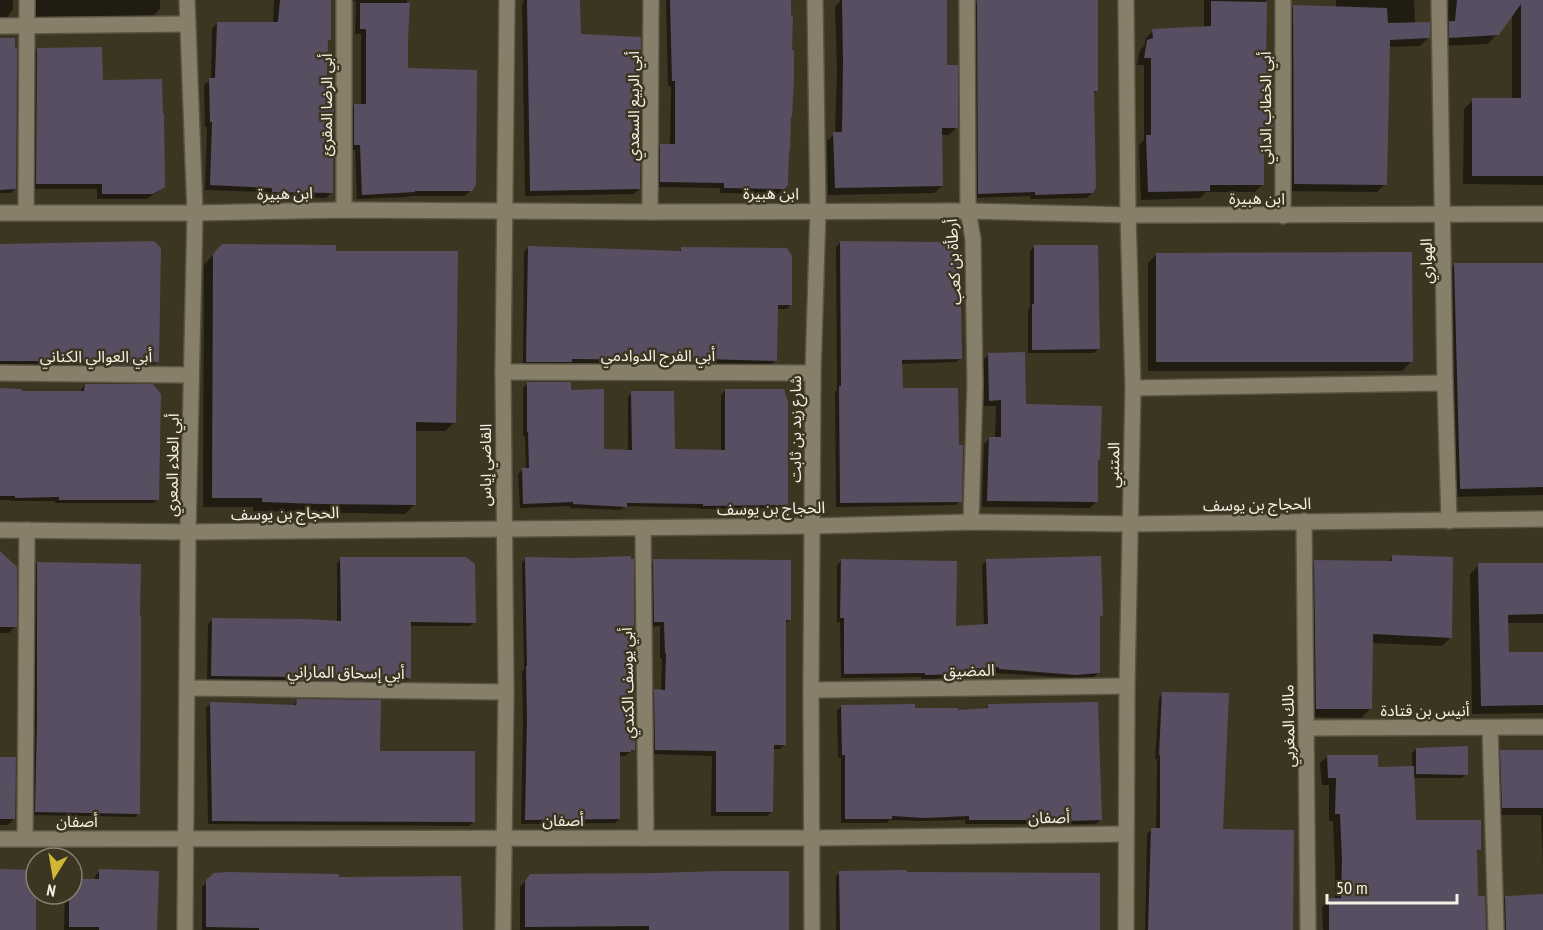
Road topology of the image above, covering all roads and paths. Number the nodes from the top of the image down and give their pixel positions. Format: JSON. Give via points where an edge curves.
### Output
{"nodes":[{"id":1,"x":27,"y":0,"type":"edge"},
{"id":2,"x":187,"y":0,"type":"edge"},
{"id":3,"x":344,"y":0,"type":"edge"},
{"id":4,"x":507,"y":0,"type":"edge"},
{"id":5,"x":651,"y":0,"type":"edge"},
{"id":6,"x":815,"y":0,"type":"edge"},
{"id":7,"x":967,"y":0,"type":"edge"},
{"id":8,"x":1126,"y":0,"type":"edge"},
{"id":9,"x":1283,"y":0,"type":"edge"},
{"id":10,"x":1439,"y":0,"type":"edge"},
{"id":11,"x":188,"y":24,"type":"junction"},
{"id":12,"x":0,"y":26,"type":"edge"},
{"id":13,"x":27,"y":26,"type":"junction"},
{"id":14,"x":344,"y":210,"type":"junction"},
{"id":15,"x":504,"y":211,"type":"junction"},
{"id":16,"x":818,"y":211,"type":"junction"},
{"id":17,"x":968,"y":211,"type":"junction"},
{"id":18,"x":650,"y":212,"type":"junction"},
{"id":19,"x":0,"y":213,"type":"edge"},
{"id":20,"x":26,"y":213,"type":"junction"},
{"id":21,"x":195,"y":213,"type":"junction"},
{"id":22,"x":1443,"y":214,"type":"junction"},
{"id":23,"x":1543,"y":214,"type":"edge"},
{"id":24,"x":1128,"y":215,"type":"junction"},
{"id":25,"x":1283,"y":216,"type":"junction"},
{"id":26,"x":502,"y":372,"type":"junction"},
{"id":27,"x":0,"y":373,"type":"edge"},
{"id":28,"x":813,"y":373,"type":"junction"},
{"id":29,"x":191,"y":375,"type":"junction"},
{"id":30,"x":1445,"y":382,"type":"junction"},
{"id":31,"x":1132,"y":388,"type":"junction"},
{"id":32,"x":1543,"y":519,"type":"edge"},
{"id":33,"x":1304,"y":521,"type":"junction"},
{"id":34,"x":1449,"y":521,"type":"junction"},
{"id":35,"x":971,"y":522,"type":"junction"},
{"id":36,"x":1130,"y":524,"type":"junction"},
{"id":37,"x":813,"y":526,"type":"junction"},
{"id":38,"x":643,"y":528,"type":"junction"},
{"id":39,"x":503,"y":529,"type":"junction"},
{"id":40,"x":0,"y":530,"type":"edge"},
{"id":41,"x":27,"y":530,"type":"junction"},
{"id":42,"x":188,"y":532,"type":"junction"},
{"id":43,"x":1127,"y":686,"type":"junction"},
{"id":44,"x":187,"y":688,"type":"junction"},
{"id":45,"x":811,"y":690,"type":"junction"},
{"id":46,"x":506,"y":692,"type":"junction"},
{"id":47,"x":1543,"y":727,"type":"edge"},
{"id":48,"x":1306,"y":728,"type":"junction"},
{"id":49,"x":1490,"y":728,"type":"junction"},
{"id":50,"x":1126,"y":834,"type":"junction"},
{"id":51,"x":185,"y":838,"type":"junction"},
{"id":52,"x":504,"y":838,"type":"junction"},
{"id":53,"x":646,"y":838,"type":"junction"},
{"id":54,"x":812,"y":838,"type":"junction"},
{"id":55,"x":0,"y":839,"type":"edge"},
{"id":56,"x":25,"y":839,"type":"junction"},
{"id":57,"x":185,"y":930,"type":"edge"},
{"id":58,"x":503,"y":930,"type":"edge"},
{"id":59,"x":812,"y":930,"type":"edge"},
{"id":60,"x":1126,"y":930,"type":"edge"},
{"id":61,"x":1308,"y":930,"type":"edge"},
{"id":62,"x":1496,"y":930,"type":"edge"}],
"edges":[{"from":1,"to":13,"type":"street"},
{"from":2,"to":11,"type":"street","name":"أبي العلاء المعري"},
{"from":3,"to":14,"type":"street","name":"أبي الرضا المقرئ"},
{"from":4,"to":15,"type":"street","name":"القاضي إياس"},
{"from":5,"to":18,"type":"street","name":"أبي الربيع السعدي"},
{"from":6,"to":16,"type":"street","name":"شارع زيد بن ثابت"},
{"from":7,"to":17,"type":"street","name":"أرطأة بن كعب"},
{"from":8,"to":24,"type":"street","name":"المتنبي"},
{"from":9,"to":25,"type":"street","name":"أبي الخطاب الداني"},
{"from":10,"to":22,"type":"street","name":"الهواري"},
{"from":11,"to":13,"type":"street"},
{"from":11,"to":21,"type":"street","name":"أبي العلاء المعري"},
{"from":12,"to":13,"type":"street"},
{"from":13,"to":20,"type":"street"},
{"from":14,"to":15,"type":"street","name":"ابن هبيرة"},
{"from":14,"to":21,"type":"street","name":"ابن هبيرة"},
{"from":15,"to":18,"type":"street","name":"ابن هبيرة"},
{"from":15,"to":26,"type":"street","name":"القاضي إياس"},
{"from":16,"to":17,"type":"street","name":"ابن هبيرة"},
{"from":16,"to":18,"type":"street","name":"ابن هبيرة"},
{"from":16,"to":28,"type":"street","name":"شارع زيد بن ثابت"},
{"from":17,"to":24,"type":"street","name":"ابن هبيرة"},
{"from":17,"to":35,"type":"street","name":"أرطأة بن كعب","via":[[973,239],[975,385]]},
{"from":19,"to":20,"type":"street","name":"ابن هبيرة"},
{"from":20,"to":21,"type":"street","name":"ابن هبيرة"},
{"from":21,"to":29,"type":"street","name":"أبي العلاء المعري"},
{"from":22,"to":23,"type":"street","name":"ابن هبيرة"},
{"from":22,"to":25,"type":"street","name":"ابن هبيرة"},
{"from":22,"to":30,"type":"street","name":"الهواري"},
{"from":24,"to":25,"type":"street","name":"ابن هبيرة"},
{"from":24,"to":31,"type":"street","name":"المتنبي"},
{"from":26,"to":28,"type":"street","name":"أبي الفرج الدوادمي"},
{"from":26,"to":39,"type":"street","name":"القاضي إياس"},
{"from":27,"to":29,"type":"street","name":"أبي العوالي الكناني"},
{"from":28,"to":37,"type":"street","name":"شارع زيد بن ثابت"},
{"from":29,"to":42,"type":"street","name":"أبي العلاء المعري"},
{"from":30,"to":31,"type":"street"},
{"from":30,"to":34,"type":"street","name":"الهواري"},
{"from":31,"to":36,"type":"street","name":"المتنبي"},
{"from":32,"to":34,"type":"street","name":"الحجاج بن يوسف"},
{"from":33,"to":34,"type":"street","name":"الحجاج بن يوسف"},
{"from":33,"to":36,"type":"street","name":"الحجاج بن يوسف"},
{"from":33,"to":48,"type":"street","name":"مالك المغربي"},
{"from":35,"to":36,"type":"street","name":"الحجاج بن يوسف"},
{"from":35,"to":37,"type":"street","name":"الحجاج بن يوسف"},
{"from":36,"to":43,"type":"street","name":"المتنبي"},
{"from":37,"to":38,"type":"street","name":"الحجاج بن يوسف"},
{"from":37,"to":45,"type":"street","name":"شارع زيد بن ثابت"},
{"from":38,"to":39,"type":"street","name":"الحجاج بن يوسف"},
{"from":38,"to":53,"type":"street","name":"أبي يوسف الكندي"},
{"from":39,"to":42,"type":"street","name":"الحجاج بن يوسف"},
{"from":39,"to":46,"type":"street","name":"القاضي إياس"},
{"from":40,"to":41,"type":"street","name":"الحجاج بن يوسف"},
{"from":41,"to":42,"type":"street","name":"الحجاج بن يوسف"},
{"from":41,"to":56,"type":"street"},
{"from":42,"to":44,"type":"street","name":"أبي العلاء المعري"},
{"from":43,"to":45,"type":"street","name":"المضيق"},
{"from":43,"to":50,"type":"street","name":"المتنبي"},
{"from":44,"to":46,"type":"street","name":"أبي إسحاق الماراني"},
{"from":44,"to":51,"type":"street","name":"أبي العلاء المعري"},
{"from":45,"to":54,"type":"street","name":"شارع زيد بن ثابت"},
{"from":46,"to":52,"type":"street","name":"القاضي إياس"},
{"from":47,"to":49,"type":"street","name":"أنيس بن قتادة"},
{"from":48,"to":49,"type":"street","name":"أنيس بن قتادة"},
{"from":48,"to":61,"type":"street","name":"مالك المغربي"},
{"from":49,"to":62,"type":"street"},
{"from":50,"to":54,"type":"street","name":"أصفان"},
{"from":50,"to":60,"type":"street","name":"المتنبي"},
{"from":51,"to":52,"type":"street","name":"أصفان"},
{"from":51,"to":56,"type":"street","name":"أصفان"},
{"from":51,"to":57,"type":"street","name":"أبي العلاء المعري"},
{"from":52,"to":53,"type":"street","name":"أصفان"},
{"from":52,"to":58,"type":"street","name":"القاضي إياس"},
{"from":53,"to":54,"type":"street","name":"أصفان"},
{"from":54,"to":59,"type":"street","name":"شارع زيد بن ثابت"},
{"from":55,"to":56,"type":"street","name":"أصفان"}]}
